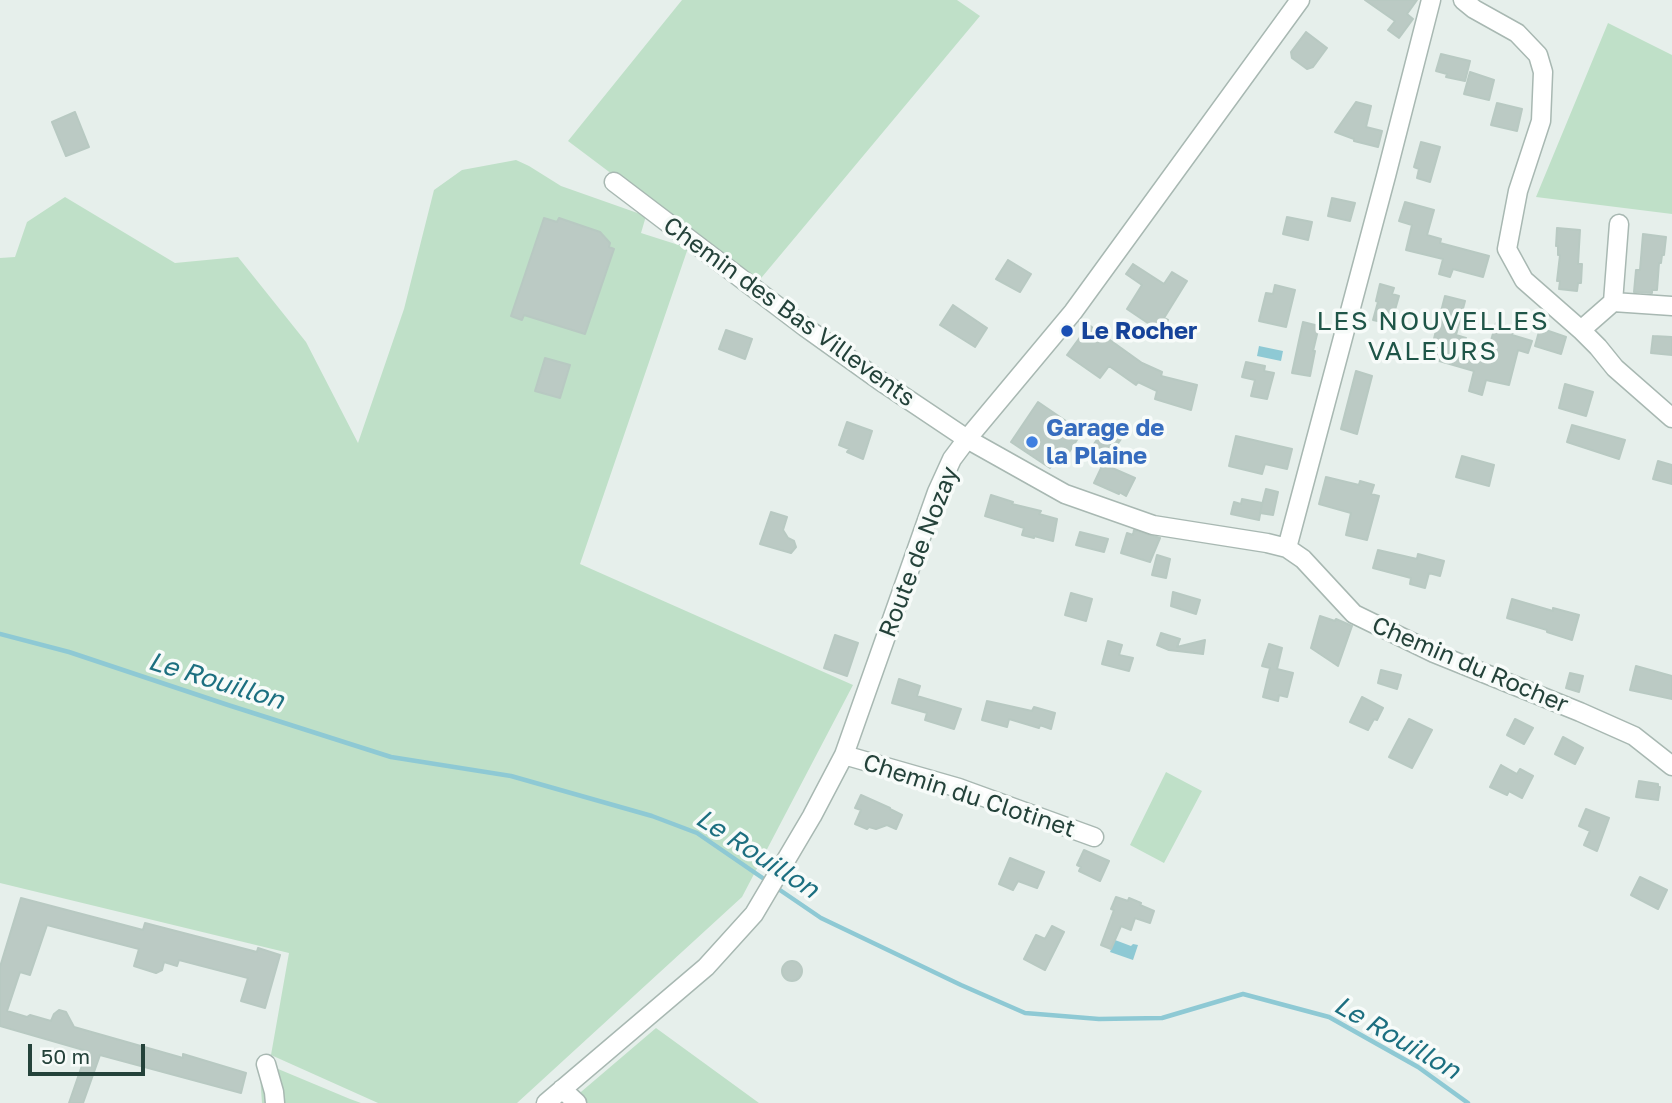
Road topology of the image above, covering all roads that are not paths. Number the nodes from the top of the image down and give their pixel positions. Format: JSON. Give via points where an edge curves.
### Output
{"nodes":[{"id":1,"x":1300,"y":0,"type":"edge"},
{"id":2,"x":1431,"y":0,"type":"edge"},
{"id":3,"x":1463,"y":0,"type":"edge"},
{"id":4,"x":614,"y":182,"type":"dead end"},
{"id":5,"x":1619,"y":224,"type":"dead end"},
{"id":6,"x":1613,"y":302,"type":"junction"},
{"id":7,"x":1672,"y":306,"type":"edge"},
{"id":8,"x":1581,"y":330,"type":"junction"},
{"id":9,"x":1672,"y":418,"type":"edge"},
{"id":10,"x":967,"y":439,"type":"junction"},
{"id":11,"x":1287,"y":548,"type":"junction"},
{"id":12,"x":844,"y":755,"type":"junction"},
{"id":13,"x":1672,"y":766,"type":"edge"},
{"id":14,"x":1094,"y":837,"type":"dead end"},
{"id":15,"x":267,"y":1064,"type":"dead end"},
{"id":16,"x":562,"y":1089,"type":"junction"},
{"id":17,"x":275,"y":1103,"type":"edge"},
{"id":18,"x":546,"y":1103,"type":"edge"},
{"id":19,"x":576,"y":1103,"type":"edge"}],
"edges":[{"from":1,"to":10,"type":"street","name":"Route de Nozay","via":[[1073,312]]},
{"from":2,"to":11,"type":"street"},
{"from":3,"to":8,"type":"street","via":[[1517,33],[1538,55],[1543,72],[1541,121],[1518,191],[1507,249],[1524,280]]},
{"from":4,"to":10,"type":"street","name":"Chemin des Bas Villevents","via":[[805,327]]},
{"from":5,"to":6,"type":"street"},
{"from":6,"to":7,"type":"street"},
{"from":6,"to":8,"type":"street"},
{"from":8,"to":9,"type":"street","via":[[1615,368]]},
{"from":10,"to":11,"type":"street","name":"Chemin du Rocher","via":[[1065,494],[1153,525]]},
{"from":10,"to":12,"type":"street","name":"Route de Nozay","via":[[937,492]]},
{"from":11,"to":13,"type":"street","name":"Chemin du Rocher","via":[[1354,614],[1434,653],[1634,736]]},
{"from":12,"to":14,"type":"street","name":"Chemin du Clotinet","via":[[959,788]]},
{"from":12,"to":16,"type":"street","name":"Route de Nozay","via":[[754,914],[706,967]]},
{"from":15,"to":17,"type":"street"},
{"from":16,"to":18,"type":"street","name":"Route de Nozay"},
{"from":16,"to":19,"type":"street"}]}
